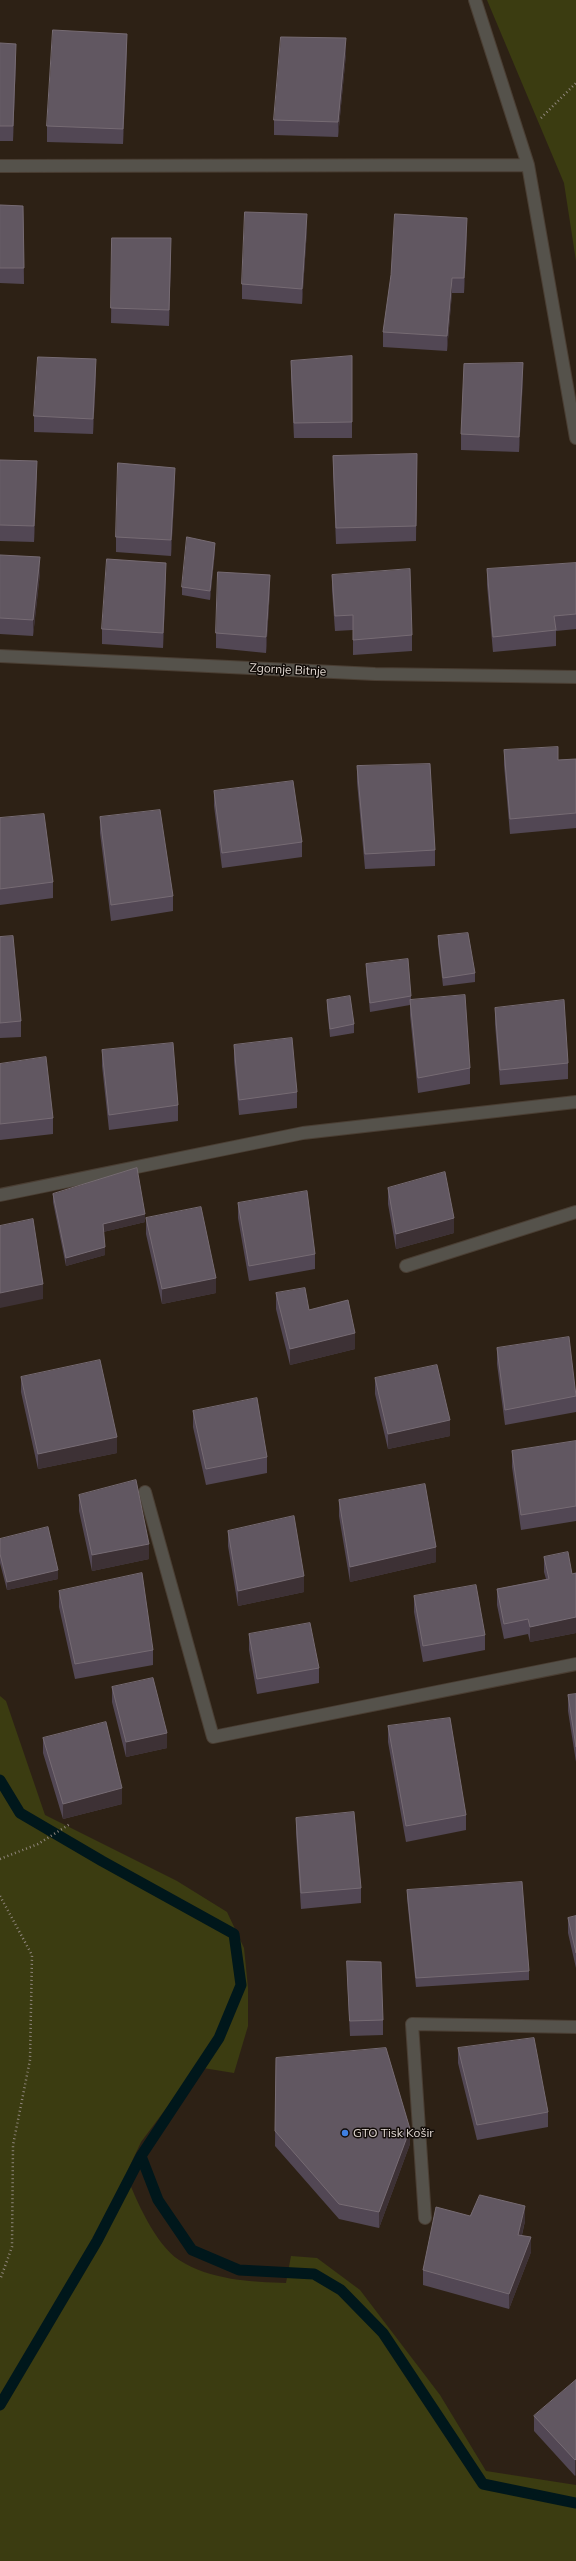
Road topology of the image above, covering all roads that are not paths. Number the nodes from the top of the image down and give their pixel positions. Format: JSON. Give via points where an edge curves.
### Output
{"nodes":[{"id":1,"x":476,"y":0,"type":"edge"},
{"id":2,"x":528,"y":165,"type":"junction"},
{"id":3,"x":0,"y":166,"type":"edge"},
{"id":4,"x":576,"y":438,"type":"edge"},
{"id":5,"x":0,"y":656,"type":"edge"},
{"id":6,"x":576,"y":677,"type":"edge"},
{"id":7,"x":576,"y":1102,"type":"edge"},
{"id":8,"x":0,"y":1196,"type":"edge"},
{"id":9,"x":576,"y":1212,"type":"edge"},
{"id":10,"x":406,"y":1266,"type":"dead end"},
{"id":11,"x":145,"y":1492,"type":"dead end"},
{"id":12,"x":576,"y":1664,"type":"edge"},
{"id":13,"x":576,"y":2027,"type":"edge"},
{"id":14,"x":425,"y":2218,"type":"dead end"}],
"edges":[{"from":1,"to":2,"type":"street"},
{"from":2,"to":3,"type":"street"},
{"from":2,"to":4,"type":"street"},
{"from":5,"to":6,"type":"street","name":"Zgornje Bitnje","via":[[375,674]]},
{"from":7,"to":8,"type":"street","via":[[303,1133]]},
{"from":9,"to":10,"type":"street"},
{"from":11,"to":12,"type":"street","via":[[214,1737]]},
{"from":13,"to":14,"type":"street","via":[[412,2024]]}]}
